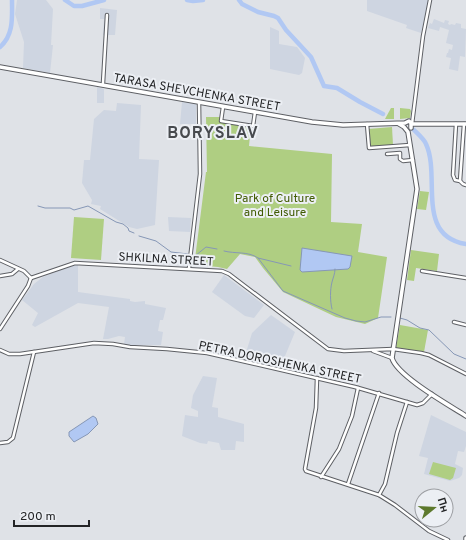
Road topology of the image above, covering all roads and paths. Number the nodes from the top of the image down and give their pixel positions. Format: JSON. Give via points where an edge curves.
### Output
{"nodes":[{"id":1,"x":430,"y":0,"type":"edge"},
{"id":2,"x":107,"y":15,"type":"dead end"},
{"id":3,"x":0,"y":67,"type":"edge"},
{"id":4,"x":103,"y":83,"type":"dead end"},
{"id":5,"x":199,"y":102,"type":"junction"},
{"id":6,"x":223,"y":107,"type":"junction"},
{"id":7,"x":255,"y":112,"type":"junction"},
{"id":8,"x":392,"y":123,"type":"junction"},
{"id":9,"x":367,"y":124,"type":"junction"},
{"id":10,"x":410,"y":124,"type":"junction"},
{"id":11,"x":456,"y":124,"type":"junction"},
{"id":12,"x":465,"y":124,"type":"edge"},
{"id":13,"x":405,"y":128,"type":"junction"},
{"id":14,"x":408,"y":132,"type":"junction"},
{"id":15,"x":410,"y":145,"type":"junction"},
{"id":16,"x":387,"y":154,"type":"dead end"},
{"id":17,"x":413,"y":160,"type":"junction"},
{"id":18,"x":460,"y":181,"type":"junction"},
{"id":19,"x":466,"y":185,"type":"edge"},
{"id":20,"x":0,"y":260,"type":"edge"},
{"id":21,"x":18,"y":268,"type":"junction"},
{"id":22,"x":189,"y":268,"type":"junction"},
{"id":23,"x":422,"y":271,"type":"dead end"},
{"id":24,"x":0,"y":276,"type":"edge"},
{"id":25,"x":31,"y":278,"type":"junction"},
{"id":26,"x":466,"y":278,"type":"edge"},
{"id":27,"x":454,"y":322,"type":"dead end"},
{"id":28,"x":466,"y":325,"type":"edge"},
{"id":29,"x":0,"y":329,"type":"edge"},
{"id":30,"x":393,"y":349,"type":"junction"},
{"id":31,"x":0,"y":350,"type":"edge"},
{"id":32,"x":373,"y":351,"type":"junction"},
{"id":33,"x":34,"y":352,"type":"junction"},
{"id":34,"x":392,"y":358,"type":"junction"},
{"id":35,"x":466,"y":374,"type":"edge"},
{"id":36,"x":317,"y":378,"type":"junction"},
{"id":37,"x":358,"y":388,"type":"junction"},
{"id":38,"x":378,"y":393,"type":"junction"},
{"id":39,"x":432,"y":394,"type":"junction"},
{"id":40,"x":407,"y":402,"type":"junction"},
{"id":41,"x":466,"y":416,"type":"edge"},
{"id":42,"x":0,"y":443,"type":"edge"},
{"id":43,"x":321,"y":477,"type":"junction"},
{"id":44,"x":348,"y":484,"type":"junction"},
{"id":45,"x":378,"y":495,"type":"junction"},
{"id":46,"x":448,"y":540,"type":"edge"}],
"edges":[{"from":1,"to":10,"type":"street"},
{"from":2,"to":4,"type":"street"},
{"from":3,"to":5,"type":"main road","name":"TARASA SHEVCHENKA STREET"},
{"from":5,"to":6,"type":"main road","name":"TARASA SHEVCHENKA STREET"},
{"from":5,"to":22,"type":"street","via":[[200,174]]},
{"from":6,"to":7,"type":"main road","name":"TARASA SHEVCHENKA STREET"},
{"from":6,"to":7,"type":"street","via":[[221,121],[253,126]]},
{"from":7,"to":9,"type":"main road","name":"TARASA SHEVCHENKA STREET","via":[[328,124]]},
{"from":8,"to":9,"type":"main road","name":"TARASA SHEVCHENKA STREET"},
{"from":8,"to":10,"type":"main road","name":"TARASA SHEVCHENKA STREET"},
{"from":8,"to":13,"type":"main road"},
{"from":9,"to":15,"type":"street","via":[[369,148]]},
{"from":10,"to":11,"type":"main road","name":"TARASA SHEVCHENKA STREET"},
{"from":10,"to":13,"type":"main road"},
{"from":10,"to":14,"type":"main road"},
{"from":11,"to":12,"type":"main road","name":"TARASA SHEVCHENKA STREET"},
{"from":11,"to":18,"type":"street","via":[[453,175],[455,180]]},
{"from":12,"to":18,"type":"street"},
{"from":13,"to":14,"type":"main road"},
{"from":14,"to":15,"type":"main road"},
{"from":15,"to":17,"type":"main road"},
{"from":16,"to":17,"type":"street","via":[[400,153],[400,159],[403,161]]},
{"from":17,"to":30,"type":"main road","via":[[417,185],[416,202]]},
{"from":18,"to":19,"type":"street"},
{"from":20,"to":21,"type":"street"},
{"from":21,"to":24,"type":"street","via":[[12,274]]},
{"from":21,"to":25,"type":"street"},
{"from":22,"to":25,"type":"street","name":"SHKILNA STREET","via":[[75,263]]},
{"from":22,"to":32,"type":"street","name":"SHKILNA STREET","via":[[216,270],[229,274],[328,349]]},
{"from":23,"to":26,"type":"street"},
{"from":25,"to":29,"type":"street"},
{"from":27,"to":28,"type":"street"},
{"from":30,"to":32,"type":"street","name":"SHKILNA STREET"},
{"from":30,"to":34,"type":"main road"},
{"from":30,"to":35,"type":"street","name":"SHKILNA STREET","via":[[429,355]]},
{"from":31,"to":33,"type":"street","name":"PETRA DOROSHENKA STREET","via":[[14,354]]},
{"from":32,"to":34,"type":"street","name":"SHKILNA STREET"},
{"from":33,"to":36,"type":"street","name":"PETRA DOROSHENKA STREET","via":[[94,343],[167,348],[207,353]]},
{"from":33,"to":42,"type":"street","via":[[12,438],[8,442]]},
{"from":34,"to":39,"type":"main road","via":[[398,367]]},
{"from":36,"to":37,"type":"street","name":"PETRA DOROSHENKA STREET"},
{"from":36,"to":43,"type":"street","via":[[316,408],[305,469]]},
{"from":37,"to":38,"type":"street","name":"PETRA DOROSHENKA STREET"},
{"from":37,"to":43,"type":"street","via":[[352,416],[338,449]]},
{"from":38,"to":40,"type":"street","name":"PETRA DOROSHENKA STREET"},
{"from":38,"to":44,"type":"street"},
{"from":39,"to":40,"type":"street","name":"PETRA DOROSHENKA STREET","via":[[417,405]]},
{"from":39,"to":41,"type":"main road"},
{"from":40,"to":45,"type":"street","via":[[385,484]]},
{"from":43,"to":44,"type":"street"},
{"from":44,"to":45,"type":"street"},
{"from":45,"to":46,"type":"street","via":[[429,531]]}]}
